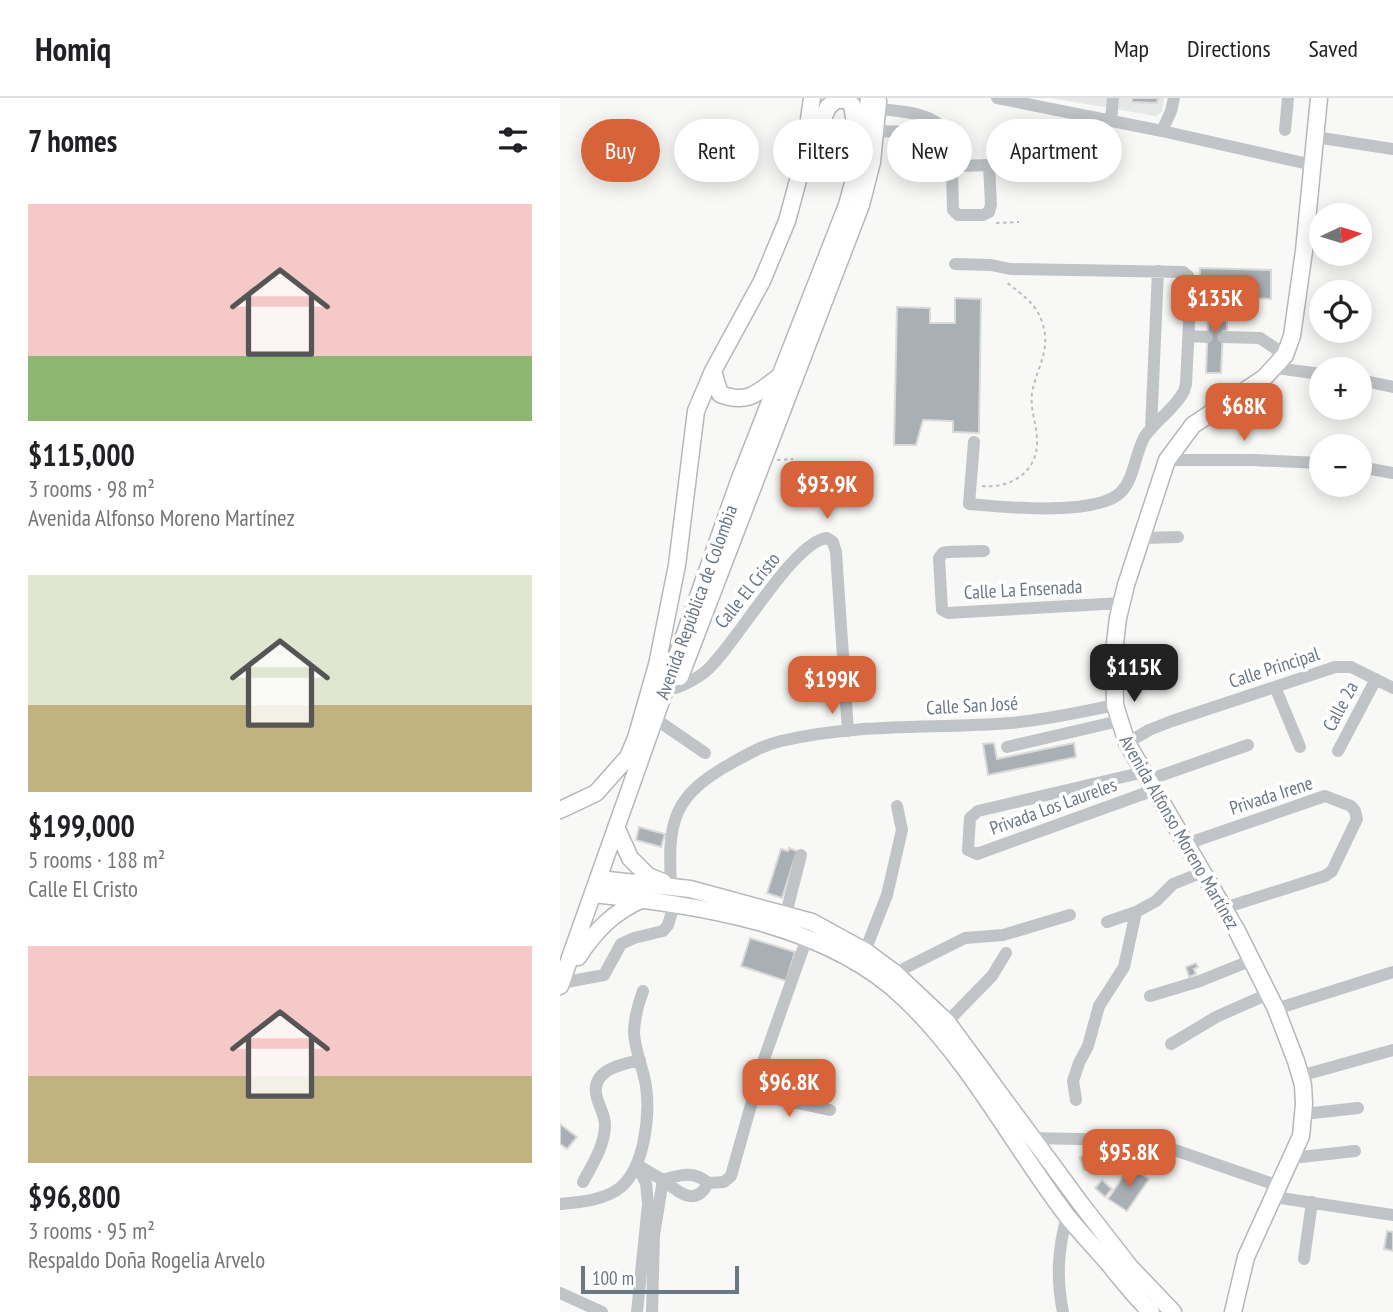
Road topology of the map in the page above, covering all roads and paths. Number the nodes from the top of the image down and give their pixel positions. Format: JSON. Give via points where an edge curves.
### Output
{"nodes":[{"id":1,"x":812,"y":98,"type":"edge"},
{"id":2,"x":997,"y":98,"type":"edge"},
{"id":3,"x":1070,"y":98,"type":"edge"},
{"id":4,"x":1112,"y":98,"type":"edge"},
{"id":5,"x":1174,"y":98,"type":"edge"},
{"id":6,"x":1288,"y":98,"type":"edge"},
{"id":7,"x":1319,"y":98,"type":"edge"},
{"id":8,"x":1033,"y":102,"type":"edge"},
{"id":9,"x":873,"y":103,"type":"edge"},
{"id":10,"x":1069,"y":113,"type":"junction"},
{"id":11,"x":809,"y":119,"type":"edge"},
{"id":12,"x":823,"y":119,"type":"edge"},
{"id":13,"x":855,"y":119,"type":"edge"},
{"id":14,"x":925,"y":119,"type":"edge"},
{"id":15,"x":1100,"y":119,"type":"edge"},
{"id":16,"x":1110,"y":119,"type":"edge"},
{"id":17,"x":1122,"y":123,"type":"edge"},
{"id":18,"x":1285,"y":130,"type":"dead end"},
{"id":19,"x":1162,"y":131,"type":"junction"},
{"id":20,"x":1315,"y":137,"type":"junction"},
{"id":21,"x":1393,"y":149,"type":"edge"},
{"id":22,"x":1312,"y":165,"type":"junction"},
{"id":23,"x":972,"y":166,"type":"edge"},
{"id":24,"x":798,"y":182,"type":"edge"},
{"id":25,"x":844,"y":182,"type":"edge"},
{"id":26,"x":854,"y":182,"type":"edge"},
{"id":27,"x":867,"y":182,"type":"edge"},
{"id":28,"x":952,"y":182,"type":"edge"},
{"id":29,"x":847,"y":205,"type":"junction"},
{"id":30,"x":983,"y":215,"type":"junction"},
{"id":31,"x":1019,"y":222,"type":"dead end"},
{"id":32,"x":955,"y":264,"type":"dead end"},
{"id":33,"x":991,"y":265,"type":"junction"},
{"id":34,"x":1158,"y":271,"type":"junction"},
{"id":35,"x":1189,"y":336,"type":"junction"},
{"id":36,"x":1208,"y":337,"type":"dead end"},
{"id":37,"x":1223,"y":337,"type":"dead end"},
{"id":38,"x":1281,"y":361,"type":"junction"},
{"id":39,"x":1309,"y":370,"type":"edge"},
{"id":40,"x":713,"y":371,"type":"junction"},
{"id":41,"x":780,"y":376,"type":"junction"},
{"id":42,"x":1372,"y":383,"type":"edge"},
{"id":43,"x":1393,"y":387,"type":"edge"},
{"id":44,"x":1151,"y":429,"type":"junction"},
{"id":45,"x":974,"y":443,"type":"dead end"},
{"id":46,"x":1167,"y":460,"type":"junction"},
{"id":47,"x":1309,"y":462,"type":"edge"},
{"id":48,"x":1372,"y":469,"type":"edge"},
{"id":49,"x":1393,"y":473,"type":"edge"},
{"id":50,"x":971,"y":485,"type":"junction"},
{"id":51,"x":1178,"y":537,"type":"dead end"},
{"id":52,"x":1142,"y":538,"type":"junction"},
{"id":53,"x":984,"y":551,"type":"dead end"},
{"id":54,"x":1122,"y":603,"type":"junction"},
{"id":55,"x":1376,"y":680,"type":"junction"},
{"id":56,"x":1275,"y":687,"type":"junction"},
{"id":57,"x":1393,"y":688,"type":"edge"},
{"id":58,"x":669,"y":692,"type":"junction"},
{"id":59,"x":1117,"y":713,"type":"junction"},
{"id":60,"x":654,"y":718,"type":"junction"},
{"id":61,"x":848,"y":731,"type":"junction"},
{"id":62,"x":1127,"y":743,"type":"junction"},
{"id":63,"x":1248,"y":745,"type":"dead end"},
{"id":64,"x":1007,"y":747,"type":"dead end"},
{"id":65,"x":1300,"y":747,"type":"dead end"},
{"id":66,"x":1338,"y":751,"type":"dead end"},
{"id":67,"x":705,"y":753,"type":"dead end"},
{"id":68,"x":1149,"y":781,"type":"junction"},
{"id":69,"x":897,"y":806,"type":"dead end"},
{"id":70,"x":560,"y":810,"type":"edge"},
{"id":71,"x":617,"y":829,"type":"junction"},
{"id":72,"x":1186,"y":844,"type":"junction"},
{"id":73,"x":801,"y":855,"type":"dead end"},
{"id":74,"x":1203,"y":872,"type":"junction"},
{"id":75,"x":596,"y":886,"type":"junction"},
{"id":76,"x":671,"y":886,"type":"junction"},
{"id":77,"x":643,"y":899,"type":"junction"},
{"id":78,"x":674,"y":905,"type":"junction"},
{"id":79,"x":1224,"y":908,"type":"junction"},
{"id":80,"x":1136,"y":912,"type":"junction"},
{"id":81,"x":786,"y":914,"type":"junction"},
{"id":82,"x":1070,"y":915,"type":"dead end"},
{"id":83,"x":812,"y":922,"type":"junction"},
{"id":84,"x":1107,"y":922,"type":"dead end"},
{"id":85,"x":807,"y":938,"type":"junction"},
{"id":86,"x":577,"y":940,"type":"junction"},
{"id":87,"x":560,"y":950,"type":"edge"},
{"id":88,"x":865,"y":951,"type":"junction"},
{"id":89,"x":1006,"y":953,"type":"dead end"},
{"id":90,"x":1252,"y":960,"type":"junction"},
{"id":91,"x":1393,"y":972,"type":"edge"},
{"id":92,"x":895,"y":973,"type":"junction"},
{"id":93,"x":562,"y":982,"type":"edge"},
{"id":94,"x":643,"y":991,"type":"dead end"},
{"id":95,"x":1268,"y":994,"type":"junction"},
{"id":96,"x":1150,"y":996,"type":"dead end"},
{"id":97,"x":1276,"y":1010,"type":"junction"},
{"id":98,"x":947,"y":1022,"type":"junction"},
{"id":99,"x":1171,"y":1044,"type":"dead end"},
{"id":100,"x":1393,"y":1050,"type":"edge"},
{"id":101,"x":640,"y":1060,"type":"junction"},
{"id":102,"x":1300,"y":1076,"type":"junction"},
{"id":103,"x":754,"y":1094,"type":"junction"},
{"id":104,"x":1076,"y":1100,"type":"dead end"},
{"id":105,"x":1358,"y":1108,"type":"dead end"},
{"id":106,"x":830,"y":1111,"type":"dead end"},
{"id":107,"x":1304,"y":1114,"type":"junction"},
{"id":108,"x":1024,"y":1141,"type":"junction"},
{"id":109,"x":1355,"y":1152,"type":"dead end"},
{"id":110,"x":1292,"y":1158,"type":"junction"},
{"id":111,"x":637,"y":1165,"type":"junction"},
{"id":112,"x":663,"y":1180,"type":"junction"},
{"id":113,"x":583,"y":1182,"type":"dead end"},
{"id":114,"x":708,"y":1182,"type":"junction"},
{"id":115,"x":1277,"y":1191,"type":"junction"},
{"id":116,"x":1312,"y":1202,"type":"junction"},
{"id":117,"x":560,"y":1204,"type":"edge"},
{"id":118,"x":1393,"y":1215,"type":"edge"},
{"id":119,"x":1067,"y":1216,"type":"junction"},
{"id":120,"x":1304,"y":1259,"type":"dead end"},
{"id":121,"x":560,"y":1293,"type":"edge"},
{"id":122,"x":602,"y":1312,"type":"edge"},
{"id":123,"x":638,"y":1312,"type":"edge"},
{"id":124,"x":652,"y":1312,"type":"edge"},
{"id":125,"x":1063,"y":1312,"type":"edge"},
{"id":126,"x":1150,"y":1312,"type":"edge"},
{"id":127,"x":1173,"y":1312,"type":"edge"},
{"id":128,"x":1233,"y":1312,"type":"edge"}],
"edges":[{"from":1,"to":11,"type":"main road","name":"Avenida República de Colombia"},
{"from":2,"to":8,"type":"street"},
{"from":3,"to":10,"type":"street"},
{"from":4,"to":16,"type":"street"},
{"from":5,"to":19,"type":"street"},
{"from":6,"to":18,"type":"street"},
{"from":7,"to":20,"type":"main road"},
{"from":8,"to":10,"type":"street"},
{"from":9,"to":14,"type":"street"},
{"from":10,"to":15,"type":"street"},
{"from":12,"to":13,"type":"main road","via":[[836,100],[847,100]]},
{"from":17,"to":19,"type":"street"},
{"from":19,"to":22,"type":"street"},
{"from":20,"to":21,"type":"street"},
{"from":20,"to":22,"type":"main road"},
{"from":22,"to":38,"type":"main road","via":[[1294,324]]},
{"from":23,"to":30,"type":"street","via":[[989,165],[991,205]]},
{"from":24,"to":40,"type":"main road","name":"Avenida República de Colombia","via":[[762,281]]},
{"from":25,"to":29,"type":"main road"},
{"from":26,"to":29,"type":"main road","name":"Avenida República de Colombia"},
{"from":27,"to":58,"type":"main road"},
{"from":28,"to":30,"type":"street","via":[[953,210],[960,216]]},
{"from":29,"to":41,"type":"main road","name":"Avenida República de Colombia"},
{"from":30,"to":31,"type":"path","via":[[985,222]]},
{"from":32,"to":33,"type":"street"},
{"from":33,"to":34,"type":"street"},
{"from":33,"to":50,"type":"path","via":[[1030,300],[1044,326],[1045,354],[1032,396],[1036,457],[1015,481],[1001,486]]},
{"from":34,"to":35,"type":"street","via":[[1183,272],[1191,282]]},
{"from":34,"to":44,"type":"street"},
{"from":35,"to":36,"type":"street"},
{"from":35,"to":44,"type":"street","via":[[1184,391]]},
{"from":37,"to":38,"type":"street","via":[[1260,338]]},
{"from":38,"to":39,"type":"street"},
{"from":38,"to":46,"type":"main road","name":"Avenida Alfonso Moreno Martínez","via":[[1264,378],[1193,425]]},
{"from":40,"to":41,"type":"main road","via":[[720,394],[732,398],[748,399]]},
{"from":40,"to":70,"type":"main road","name":"Avenida República de Colombia","via":[[696,411],[677,565],[657,665],[636,738],[621,765],[596,793]]},
{"from":41,"to":58,"type":"main road","name":"Avenida República de Colombia","via":[[739,481]]},
{"from":42,"to":43,"type":"street"},
{"from":44,"to":50,"type":"street","via":[[1123,491],[1104,500],[1042,509],[969,504]]},
{"from":45,"to":50,"type":"street"},
{"from":46,"to":47,"type":"street"},
{"from":46,"to":52,"type":"main road","name":"Avenida Alfonso Moreno Martínez"},
{"from":48,"to":49,"type":"street"},
{"from":51,"to":52,"type":"street"},
{"from":52,"to":54,"type":"main road","name":"Avenida Alfonso Moreno Martínez"},
{"from":53,"to":54,"type":"street","name":"Calle La Ensenada","via":[[948,552],[939,558],[942,610]]},
{"from":54,"to":59,"type":"main road","name":"Avenida Alfonso Moreno Martínez","via":[[1114,651]]},
{"from":55,"to":56,"type":"street","name":"Calle Principal","via":[[1344,666]]},
{"from":55,"to":57,"type":"street","name":"Calle Principal"},
{"from":55,"to":66,"type":"street","name":"Calle 2a"},
{"from":56,"to":62,"type":"street","name":"Calle Principal","via":[[1160,725]]},
{"from":56,"to":65,"type":"street"},
{"from":58,"to":60,"type":"main road","name":"Avenida República de Colombia"},
{"from":58,"to":61,"type":"street","name":"Calle El Cristo","via":[[706,671],[779,579],[811,544],[827,538],[836,552]]},
{"from":59,"to":61,"type":"street","name":"Calle San José"},
{"from":59,"to":62,"type":"main road","name":"Avenida Alfonso Moreno Martínez"},
{"from":59,"to":64,"type":"street"},
{"from":60,"to":67,"type":"street"},
{"from":60,"to":71,"type":"main road","name":"Avenida República de Colombia"},
{"from":61,"to":76,"type":"street","name":"Calle San José","via":[[780,741],[706,778],[677,812],[670,854]]},
{"from":62,"to":68,"type":"main road","name":"Avenida Alfonso Moreno Martínez"},
{"from":63,"to":68,"type":"street"},
{"from":68,"to":68,"type":"street","name":"Privada Los Laureles","via":[[978,811],[970,818],[968,849],[977,854]]},
{"from":68,"to":72,"type":"main road","name":"Avenida Alfonso Moreno Martínez"},
{"from":69,"to":88,"type":"street","via":[[902,830],[887,895]]},
{"from":71,"to":75,"type":"main road","name":"Avenida República de Colombia"},
{"from":71,"to":76,"type":"main road","via":[[637,865]]},
{"from":72,"to":74,"type":"main road","name":"Avenida Alfonso Moreno Martínez"},
{"from":72,"to":79,"type":"street","name":"Privada Irene","via":[[1325,796],[1355,811],[1357,819],[1332,871]]},
{"from":73,"to":81,"type":"street"},
{"from":74,"to":79,"type":"main road","name":"Avenida Alfonso Moreno Martínez"},
{"from":74,"to":80,"type":"street","via":[[1173,884]]},
{"from":75,"to":76,"type":"main road"},
{"from":75,"to":77,"type":"main road"},
{"from":75,"to":86,"type":"main road","name":"Avenida República de Colombia"},
{"from":76,"to":81,"type":"main road"},
{"from":77,"to":78,"type":"main road"},
{"from":77,"to":93,"type":"main road","via":[[627,906],[592,935]]},
{"from":78,"to":85,"type":"main road","via":[[739,917]]},
{"from":78,"to":93,"type":"street","via":[[663,931],[621,944],[604,975]]},
{"from":79,"to":90,"type":"main road","name":"Avenida Alfonso Moreno Martínez"},
{"from":80,"to":84,"type":"street"},
{"from":80,"to":104,"type":"street","via":[[1124,967],[1099,1006],[1073,1081]]},
{"from":81,"to":83,"type":"main road"},
{"from":82,"to":92,"type":"street","via":[[1003,935],[965,938]]},
{"from":83,"to":85,"type":"street"},
{"from":83,"to":88,"type":"main road"},
{"from":85,"to":103,"type":"street"},
{"from":85,"to":108,"type":"main road","via":[[851,961],[904,998]]},
{"from":86,"to":87,"type":"main road"},
{"from":86,"to":93,"type":"main road","name":"Avenida República de Colombia"},
{"from":88,"to":92,"type":"main road"},
{"from":89,"to":98,"type":"street","via":[[992,976]]},
{"from":90,"to":95,"type":"main road","name":"Avenida Alfonso Moreno Martínez"},
{"from":90,"to":96,"type":"street"},
{"from":91,"to":97,"type":"street"},
{"from":92,"to":98,"type":"main road"},
{"from":94,"to":101,"type":"street","via":[[634,1035]]},
{"from":95,"to":97,"type":"main road","name":"Avenida Alfonso Moreno Martínez"},
{"from":95,"to":99,"type":"street"},
{"from":97,"to":102,"type":"main road","name":"Avenida Alfonso Moreno Martínez"},
{"from":98,"to":108,"type":"main road"},
{"from":100,"to":102,"type":"street"},
{"from":101,"to":111,"type":"street","via":[[648,1107]]},
{"from":101,"to":113,"type":"street","via":[[605,1071],[598,1080],[604,1136]]},
{"from":102,"to":107,"type":"main road","name":"Avenida Alfonso Moreno Martínez"},
{"from":103,"to":106,"type":"street"},
{"from":103,"to":114,"type":"street","via":[[731,1176],[724,1182]]},
{"from":105,"to":107,"type":"street"},
{"from":107,"to":110,"type":"main road","name":"Avenida Alfonso Moreno Martínez"},
{"from":108,"to":115,"type":"street","via":[[1132,1140],[1166,1147]]},
{"from":108,"to":119,"type":"main road"},
{"from":108,"to":127,"type":"main road"},
{"from":109,"to":110,"type":"street"},
{"from":110,"to":115,"type":"main road","name":"Avenida Alfonso Moreno Martínez"},
{"from":111,"to":112,"type":"street"},
{"from":111,"to":117,"type":"street","via":[[621,1188],[588,1201]]},
{"from":111,"to":123,"type":"street","via":[[646,1183],[648,1204]]},
{"from":112,"to":114,"type":"street","via":[[690,1174]]},
{"from":112,"to":114,"type":"street","via":[[689,1196],[704,1192]]},
{"from":112,"to":124,"type":"street","via":[[654,1235]]},
{"from":115,"to":116,"type":"street"},
{"from":115,"to":128,"type":"main road","name":"Avenida Alfonso Moreno Martínez","via":[[1247,1256]]},
{"from":116,"to":118,"type":"street"},
{"from":116,"to":120,"type":"street"},
{"from":119,"to":125,"type":"street","via":[[1059,1246]]},
{"from":119,"to":126,"type":"main road"},
{"from":121,"to":122,"type":"street"}]}
